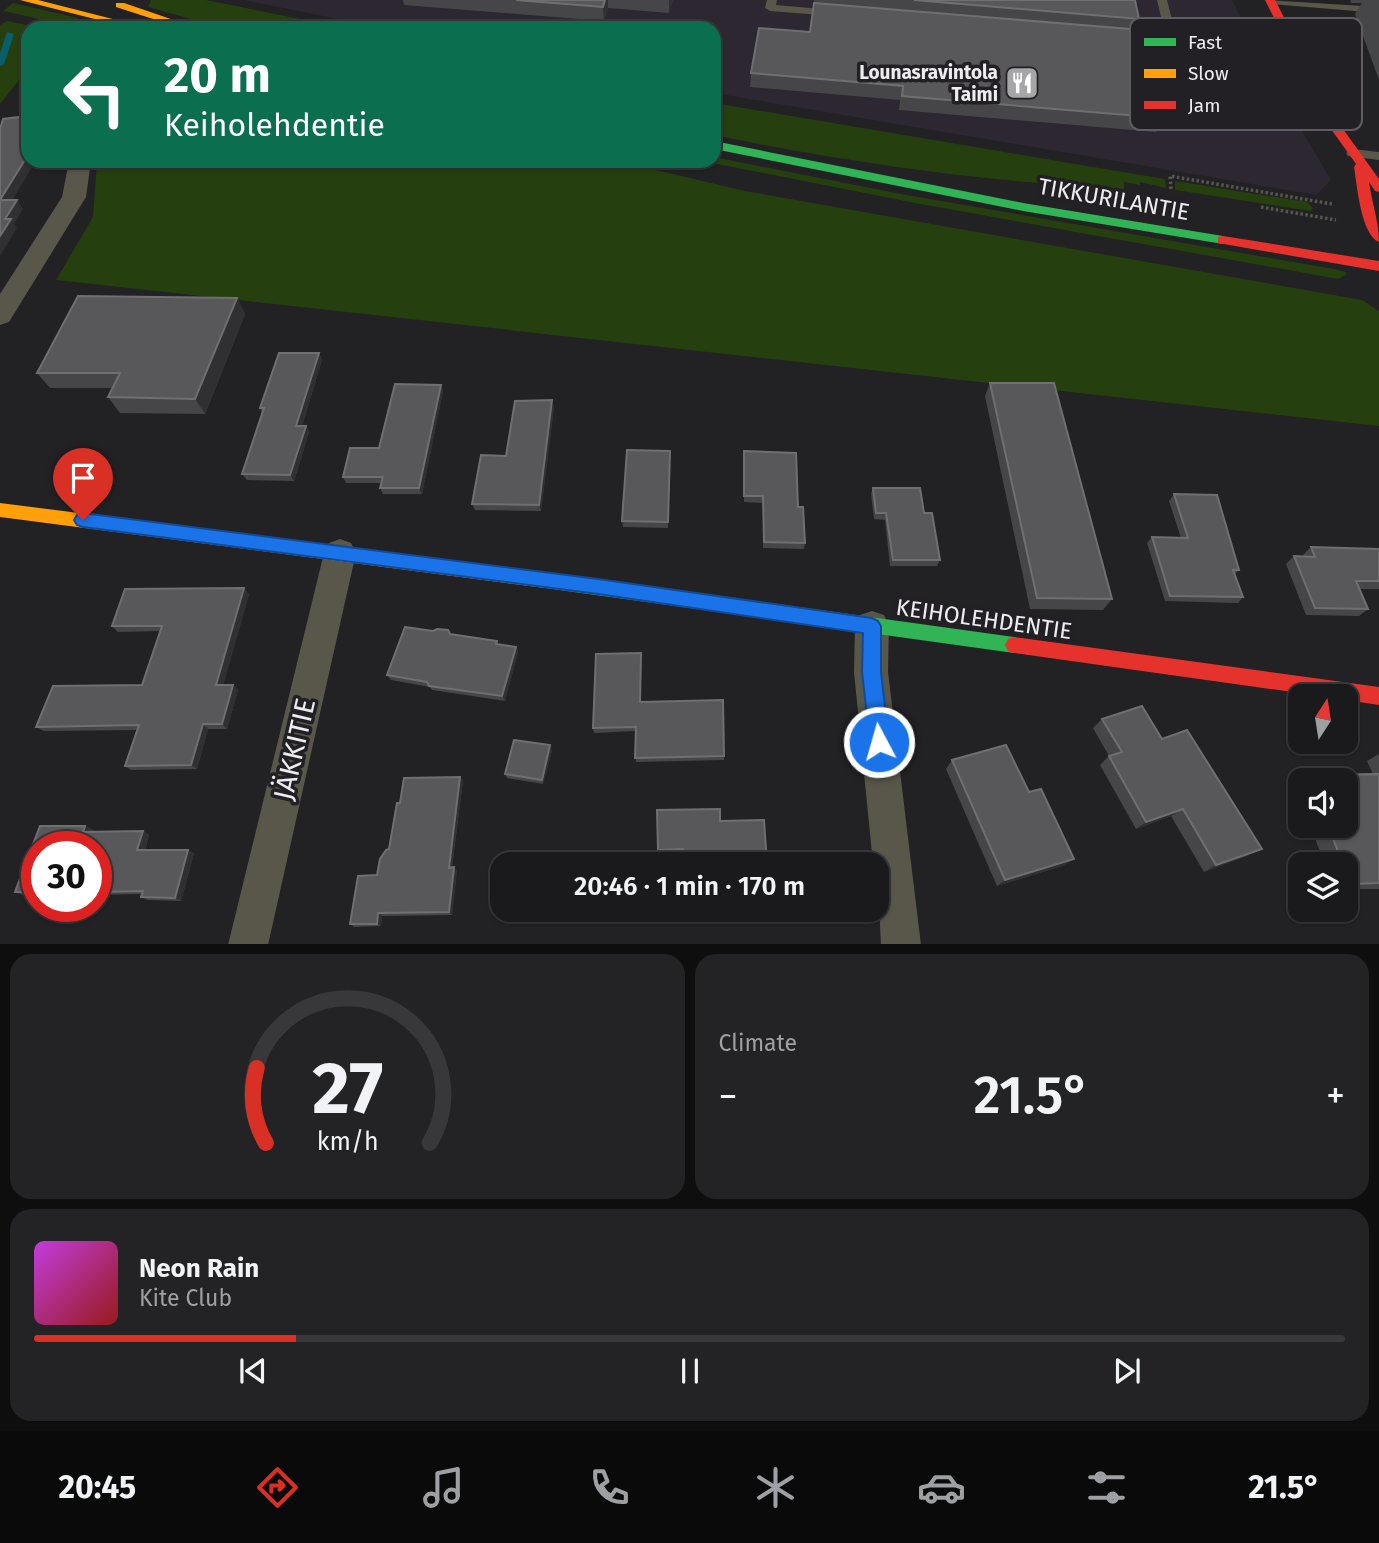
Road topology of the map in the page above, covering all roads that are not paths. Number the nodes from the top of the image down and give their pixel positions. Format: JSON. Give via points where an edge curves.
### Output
{"nodes":[{"id":1,"x":25,"y":0,"type":"edge"},
{"id":2,"x":102,"y":0,"type":"edge"},
{"id":3,"x":772,"y":0,"type":"edge"},
{"id":4,"x":1162,"y":0,"type":"edge"},
{"id":5,"x":1271,"y":1,"type":"edge"},
{"id":6,"x":1379,"y":10,"type":"edge"},
{"id":7,"x":839,"y":14,"type":"edge"},
{"id":8,"x":1166,"y":18,"type":"edge"},
{"id":9,"x":1279,"y":18,"type":"edge"},
{"id":10,"x":114,"y":21,"type":"edge"},
{"id":11,"x":169,"y":21,"type":"edge"},
{"id":12,"x":1116,"y":37,"type":"edge"},
{"id":13,"x":1130,"y":38,"type":"edge"},
{"id":14,"x":1339,"y":130,"type":"edge"},
{"id":15,"x":721,"y":146,"type":"edge"},
{"id":16,"x":1379,"y":156,"type":"edge"},
{"id":17,"x":1356,"y":160,"type":"junction"},
{"id":18,"x":79,"y":168,"type":"edge"},
{"id":19,"x":843,"y":172,"type":"junction"},
{"id":20,"x":1379,"y":188,"type":"edge"},
{"id":21,"x":1022,"y":190,"type":"dead end"},
{"id":22,"x":1375,"y":241,"type":"edge"},
{"id":23,"x":1379,"y":266,"type":"edge"},
{"id":24,"x":0,"y":315,"type":"edge"},
{"id":25,"x":0,"y":510,"type":"edge"},
{"id":26,"x":340,"y":553,"type":"junction"},
{"id":27,"x":872,"y":626,"type":"junction"},
{"id":28,"x":1379,"y":696,"type":"edge"},
{"id":29,"x":248,"y":944,"type":"edge"},
{"id":30,"x":901,"y":944,"type":"edge"}],
"edges":[{"from":1,"to":10,"type":"street"},
{"from":2,"to":11,"type":"street"},
{"from":3,"to":7,"type":"lane","via":[[770,8]]},
{"from":4,"to":8,"type":"lane"},
{"from":5,"to":6,"type":"lane"},
{"from":5,"to":9,"type":"street"},
{"from":12,"to":13,"type":"lane"},
{"from":14,"to":17,"type":"street"},
{"from":15,"to":19,"type":"street","name":"TIKKURILANTIE"},
{"from":16,"to":17,"type":"lane"},
{"from":17,"to":20,"type":"street"},
{"from":17,"to":22,"type":"street"},
{"from":18,"to":24,"type":"street","via":[[74,197]]},
{"from":19,"to":21,"type":"street","name":"TIKKURILANTIE"},
{"from":19,"to":23,"type":"street","name":"TIKKURILANTIE"},
{"from":25,"to":26,"type":"street","name":"KEIHOLEHDENTIE"},
{"from":26,"to":27,"type":"street","name":"KEIHOLEHDENTIE"},
{"from":26,"to":29,"type":"street","name":"JÄKKITIE"},
{"from":27,"to":28,"type":"street","name":"KEIHOLEHDENTIE"},
{"from":27,"to":30,"type":"street","via":[[872,672]]}]}
